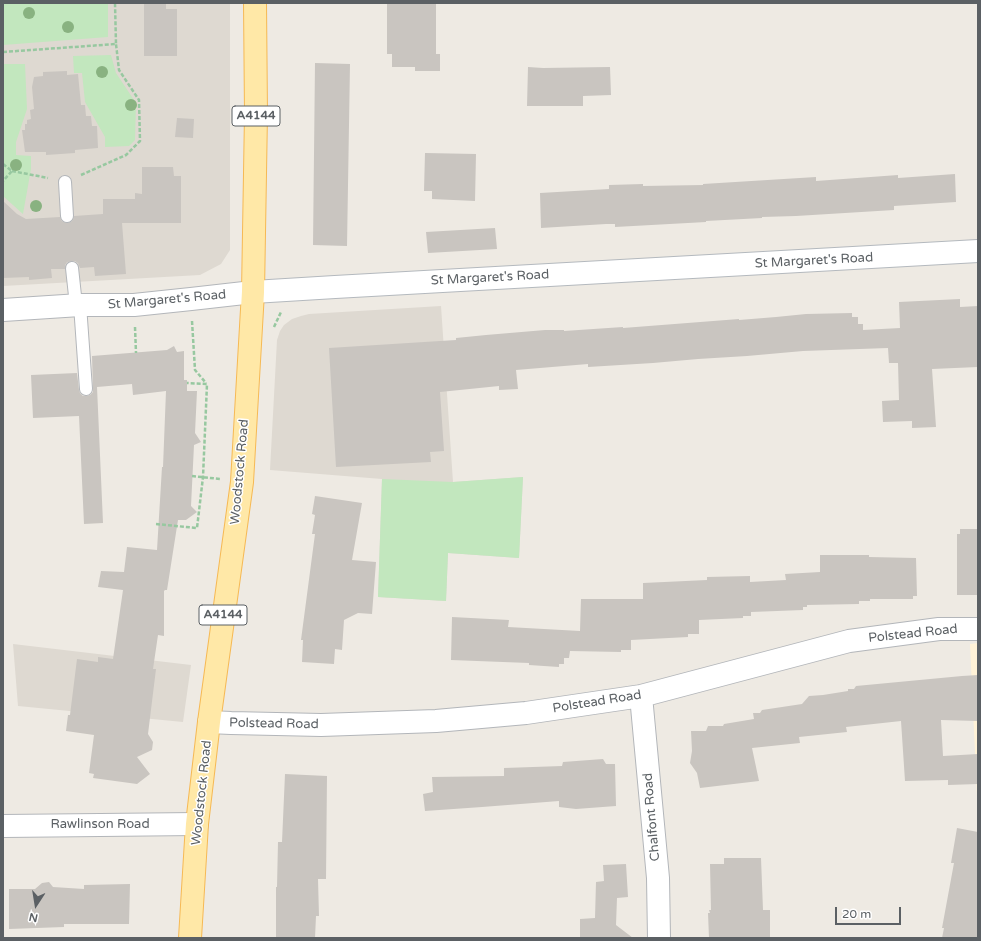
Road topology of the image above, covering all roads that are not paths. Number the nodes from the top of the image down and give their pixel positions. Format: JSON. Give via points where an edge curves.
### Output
{"nodes":[{"id":1,"x":255,"y":3,"type":"edge"},
{"id":2,"x":65,"y":182,"type":"road end"},
{"id":3,"x":67,"y":216,"type":"dead end"},
{"id":4,"x":978,"y":251,"type":"edge"},
{"id":5,"x":72,"y":268,"type":"dead end"},
{"id":6,"x":254,"y":292,"type":"junction"},
{"id":7,"x":78,"y":305,"type":"junction"},
{"id":8,"x":3,"y":310,"type":"edge"},
{"id":9,"x":86,"y":390,"type":"dead end"},
{"id":10,"x":978,"y":629,"type":"edge"},
{"id":11,"x":640,"y":696,"type":"junction"},
{"id":12,"x":209,"y":722,"type":"junction"},
{"id":13,"x":197,"y":824,"type":"junction"},
{"id":14,"x":3,"y":826,"type":"edge"},
{"id":15,"x":190,"y":938,"type":"edge"},
{"id":16,"x":659,"y":938,"type":"edge"}],
"edges":[{"from":1,"to":6,"type":"main road","name":"Woodstock Road","number":"A4144"},
{"from":2,"to":3,"type":"lane"},
{"from":4,"to":6,"type":"street","name":"St Margaret's Road"},
{"from":5,"to":7,"type":"lane"},
{"from":6,"to":7,"type":"street","name":"St Margaret's Road","via":[[134,305]]},
{"from":6,"to":12,"type":"main road","name":"Woodstock Road","number":"A4144","via":[[242,482]]},
{"from":7,"to":8,"type":"street","name":"St Margaret's Road"},
{"from":7,"to":9,"type":"lane"},
{"from":10,"to":11,"type":"street","name":"Polstead Road","via":[[939,629],[849,641]]},
{"from":11,"to":12,"type":"street","name":"Polstead Road","via":[[526,713],[436,721],[321,725]]},
{"from":11,"to":16,"type":"street","name":"Chalfont Road","via":[[658,878]]},
{"from":12,"to":13,"type":"main road","name":"Woodstock Road","number":"A4144"},
{"from":13,"to":14,"type":"street","name":"Rawlinson Road"},
{"from":13,"to":15,"type":"main road","name":"Woodstock Road","number":"A4144"}]}
